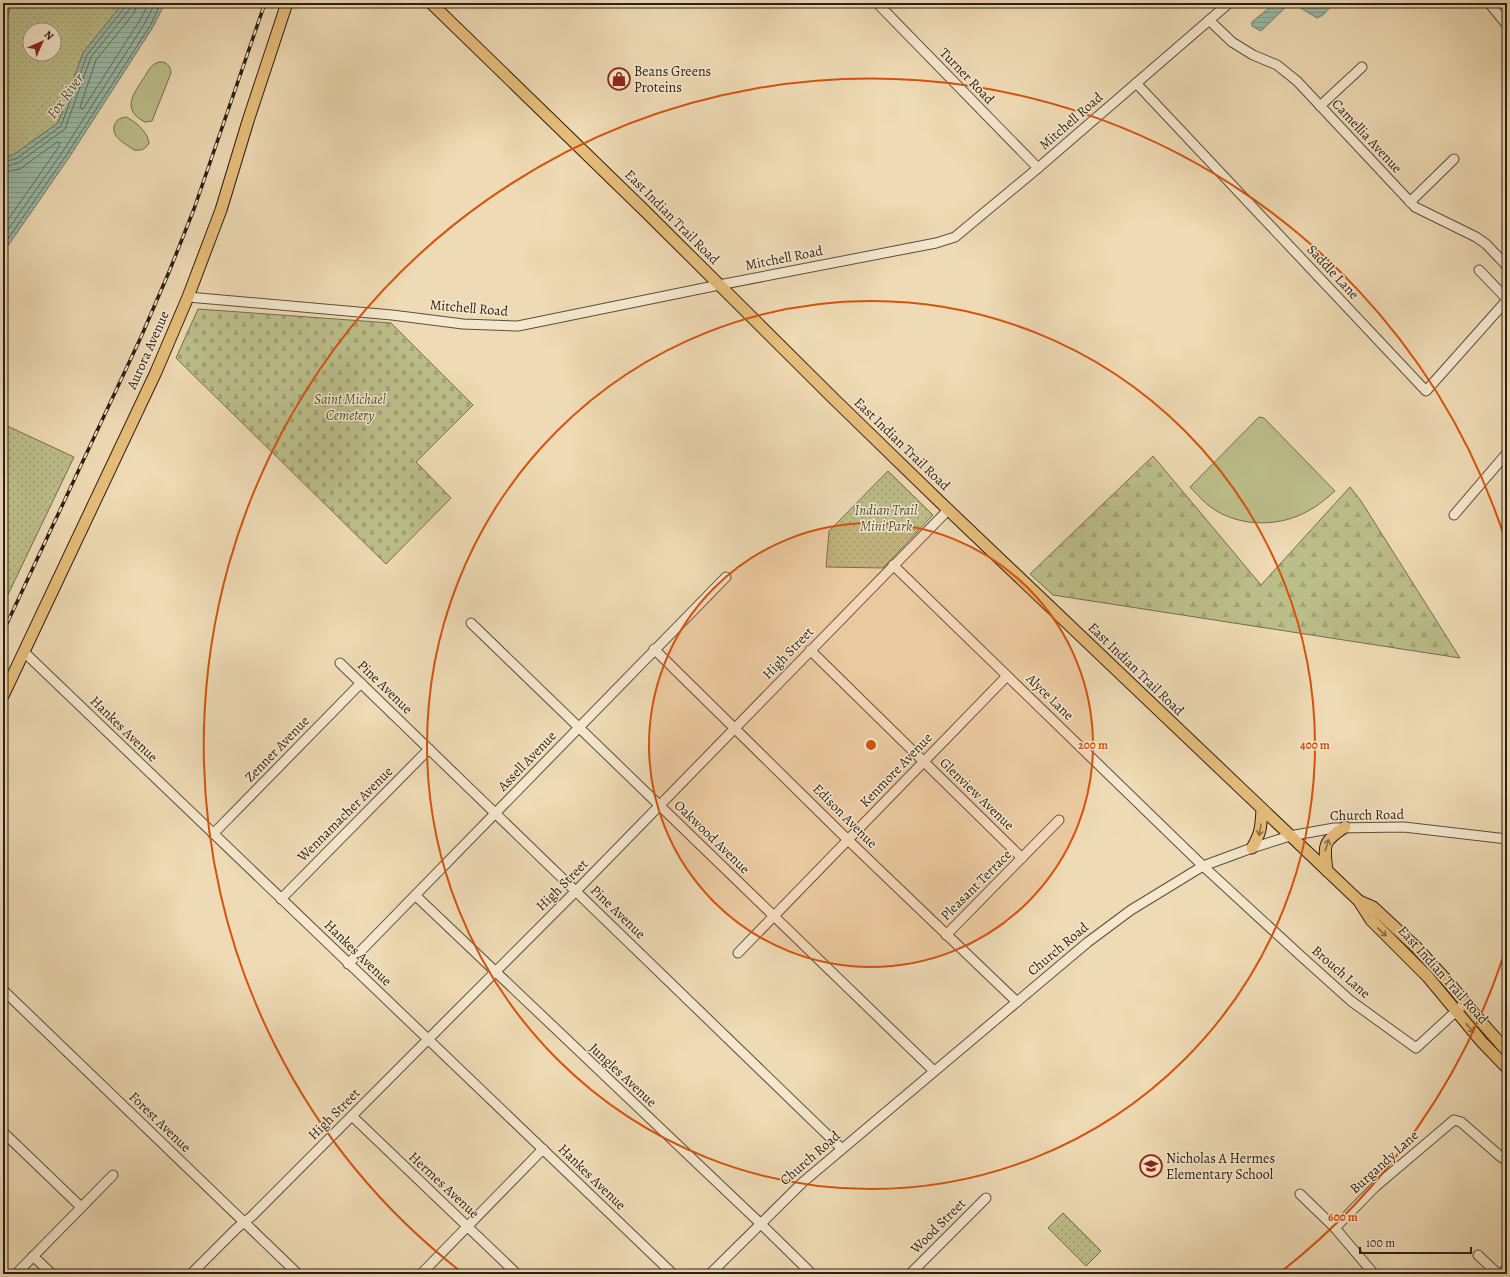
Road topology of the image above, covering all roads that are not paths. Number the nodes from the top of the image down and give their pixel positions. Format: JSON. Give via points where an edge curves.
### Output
{"nodes":[{"id":1,"x":287,"y":3,"type":"edge"},
{"id":2,"x":430,"y":3,"type":"edge"},
{"id":3,"x":877,"y":3,"type":"edge"},
{"id":4,"x":1229,"y":3,"type":"edge"},
{"id":5,"x":1489,"y":3,"type":"edge"},
{"id":6,"x":1209,"y":20,"type":"junction"},
{"id":7,"x":1507,"y":25,"type":"edge"},
{"id":8,"x":1362,"y":67,"type":"dead end"},
{"id":9,"x":1136,"y":84,"type":"junction"},
{"id":10,"x":1320,"y":106,"type":"junction"},
{"id":11,"x":1454,"y":159,"type":"dead end"},
{"id":12,"x":1038,"y":168,"type":"junction"},
{"id":13,"x":1410,"y":202,"type":"junction"},
{"id":14,"x":1507,"y":266,"type":"edge"},
{"id":15,"x":1479,"y":270,"type":"dead end"},
{"id":16,"x":719,"y":285,"type":"junction"},
{"id":17,"x":188,"y":297,"type":"junction"},
{"id":18,"x":1507,"y":300,"type":"edge"},
{"id":19,"x":1507,"y":453,"type":"edge"},
{"id":20,"x":948,"y":510,"type":"junction"},
{"id":21,"x":1454,"y":515,"type":"dead end"},
{"id":22,"x":893,"y":565,"type":"junction"},
{"id":23,"x":726,"y":577,"type":"dead end"},
{"id":24,"x":471,"y":623,"type":"dead end"},
{"id":25,"x":654,"y":649,"type":"junction"},
{"id":26,"x":810,"y":650,"type":"junction"},
{"id":27,"x":24,"y":652,"type":"junction"},
{"id":28,"x":340,"y":663,"type":"dead end"},
{"id":29,"x":1008,"y":676,"type":"junction"},
{"id":30,"x":361,"y":683,"type":"junction"},
{"id":31,"x":3,"y":696,"type":"edge"},
{"id":32,"x":735,"y":727,"type":"junction"},
{"id":33,"x":579,"y":728,"type":"junction"},
{"id":34,"x":429,"y":749,"type":"junction"},
{"id":35,"x":924,"y":761,"type":"junction"},
{"id":36,"x":659,"y":805,"type":"junction"},
{"id":37,"x":1262,"y":809,"type":"junction"},
{"id":38,"x":496,"y":814,"type":"junction"},
{"id":39,"x":1059,"y":820,"type":"dead end"},
{"id":40,"x":1345,"y":827,"type":"junction"},
{"id":41,"x":213,"y":834,"type":"junction"},
{"id":42,"x":1290,"y":836,"type":"junction"},
{"id":43,"x":1507,"y":839,"type":"edge"},
{"id":44,"x":848,"y":840,"type":"junction"},
{"id":45,"x":1252,"y":848,"type":"junction"},
{"id":46,"x":1022,"y":858,"type":"junction"},
{"id":47,"x":1203,"y":866,"type":"junction"},
{"id":48,"x":1326,"y":871,"type":"junction"},
{"id":49,"x":576,"y":891,"type":"junction"},
{"id":50,"x":416,"y":896,"type":"junction"},
{"id":51,"x":281,"y":899,"type":"junction"},
{"id":52,"x":1359,"y":901,"type":"junction"},
{"id":53,"x":774,"y":916,"type":"junction"},
{"id":54,"x":946,"y":935,"type":"junction"},
{"id":55,"x":738,"y":953,"type":"dead end"},
{"id":56,"x":348,"y":964,"type":"junction"},
{"id":57,"x":495,"y":972,"type":"junction"},
{"id":58,"x":3,"y":990,"type":"edge"},
{"id":59,"x":1017,"y":1002,"type":"junction"},
{"id":60,"x":1465,"y":1003,"type":"junction"},
{"id":61,"x":1456,"y":1011,"type":"junction"},
{"id":62,"x":428,"y":1040,"type":"junction"},
{"id":63,"x":1507,"y":1051,"type":"edge"},
{"id":64,"x":1507,"y":1068,"type":"edge"},
{"id":65,"x":934,"y":1071,"type":"junction"},
{"id":66,"x":352,"y":1116,"type":"junction"},
{"id":67,"x":3,"y":1132,"type":"edge"},
{"id":68,"x":542,"y":1149,"type":"junction"},
{"id":69,"x":842,"y":1149,"type":"junction"},
{"id":70,"x":1507,"y":1160,"type":"edge"},
{"id":71,"x":113,"y":1175,"type":"dead end"},
{"id":72,"x":1300,"y":1194,"type":"dead end"},
{"id":73,"x":986,"y":1198,"type":"dead end"},
{"id":74,"x":81,"y":1207,"type":"junction"},
{"id":75,"x":244,"y":1222,"type":"junction"},
{"id":76,"x":761,"y":1224,"type":"junction"},
{"id":77,"x":467,"y":1226,"type":"junction"},
{"id":78,"x":1335,"y":1228,"type":"junction"},
{"id":79,"x":1478,"y":1255,"type":"dead end"},
{"id":80,"x":33,"y":1256,"type":"junction"},
{"id":81,"x":1507,"y":1268,"type":"edge"},
{"id":82,"x":16,"y":1274,"type":"edge"},
{"id":83,"x":52,"y":1274,"type":"edge"},
{"id":84,"x":191,"y":1274,"type":"edge"},
{"id":85,"x":298,"y":1274,"type":"edge"},
{"id":86,"x":420,"y":1274,"type":"edge"},
{"id":87,"x":518,"y":1274,"type":"edge"},
{"id":88,"x":673,"y":1274,"type":"edge"},
{"id":89,"x":710,"y":1274,"type":"edge"},
{"id":90,"x":812,"y":1274,"type":"edge"},
{"id":91,"x":910,"y":1274,"type":"edge"},
{"id":92,"x":1374,"y":1274,"type":"edge"},
{"id":93,"x":1498,"y":1274,"type":"edge"},
{"id":94,"x":1501,"y":1274,"type":"edge"}],
"edges":[{"from":1,"to":17,"type":"main road","name":"Aurora Avenue","via":[[221,210]]},
{"from":2,"to":16,"type":"main road","name":"East Indian Trail Road"},
{"from":3,"to":12,"type":"street","name":"Turner Road"},
{"from":4,"to":6,"type":"street","name":"Mitchell Road"},
{"from":5,"to":7,"type":"street"},
{"from":6,"to":9,"type":"street","name":"Mitchell Road"},
{"from":6,"to":10,"type":"street","name":"Camellia Avenue","via":[[1232,42],[1286,71]]},
{"from":8,"to":10,"type":"street"},
{"from":9,"to":12,"type":"street","name":"Mitchell Road"},
{"from":9,"to":18,"type":"street","name":"Saddle Lane","via":[[1426,391]]},
{"from":10,"to":13,"type":"street","name":"Camellia Avenue"},
{"from":11,"to":13,"type":"street"},
{"from":12,"to":16,"type":"street","name":"Mitchell Road","via":[[955,237],[936,243]]},
{"from":13,"to":14,"type":"street","name":"Camellia Avenue","via":[[1415,208],[1476,237]]},
{"from":15,"to":18,"type":"street"},
{"from":16,"to":17,"type":"street","name":"Mitchell Road","via":[[535,324],[511,326],[463,324],[392,315]]},
{"from":16,"to":20,"type":"main road","name":"East Indian Trail Road"},
{"from":17,"to":27,"type":"main road","name":"Aurora Avenue","via":[[156,372]]},
{"from":19,"to":21,"type":"street"},
{"from":20,"to":22,"type":"street","name":"High Street"},
{"from":20,"to":37,"type":"main road","name":"East Indian Trail Road"},
{"from":22,"to":26,"type":"street","name":"High Street"},
{"from":22,"to":29,"type":"street","name":"Alyce Lane"},
{"from":23,"to":25,"type":"street","name":"Assell Avenue"},
{"from":24,"to":33,"type":"street","name":"Oakwood Avenue"},
{"from":25,"to":32,"type":"street","name":"Edison Avenue"},
{"from":25,"to":33,"type":"street","name":"Assell Avenue"},
{"from":26,"to":32,"type":"street","name":"High Street"},
{"from":26,"to":35,"type":"street","name":"Glenview Avenue"},
{"from":27,"to":31,"type":"main road","name":"Aurora Avenue"},
{"from":27,"to":41,"type":"street","name":"Hankes Avenue"},
{"from":28,"to":30,"type":"street","name":"Pine Avenue"},
{"from":29,"to":35,"type":"street","name":"Kenmore Avenue"},
{"from":29,"to":47,"type":"street","name":"Alyce Lane"},
{"from":30,"to":34,"type":"street","name":"Pine Avenue"},
{"from":30,"to":41,"type":"street","name":"Zenner Avenue"},
{"from":32,"to":36,"type":"street","name":"High Street"},
{"from":32,"to":44,"type":"street","name":"Edison Avenue"},
{"from":33,"to":36,"type":"street","name":"Oakwood Avenue"},
{"from":33,"to":38,"type":"street","name":"Assell Avenue"},
{"from":34,"to":38,"type":"street","name":"Pine Avenue"},
{"from":34,"to":51,"type":"street","name":"Wennamacher Avenue"},
{"from":35,"to":44,"type":"street","name":"Kenmore Avenue"},
{"from":35,"to":46,"type":"street","name":"Glenview Avenue"},
{"from":36,"to":49,"type":"street","name":"High Street"},
{"from":36,"to":53,"type":"street","name":"Oakwood Avenue"},
{"from":37,"to":42,"type":"main road","name":"East Indian Trail Road"},
{"from":37,"to":45,"type":"main road","one_way":true,"via":[[1261,830]]},
{"from":38,"to":49,"type":"street","name":"Pine Avenue"},
{"from":38,"to":50,"type":"street","name":"Assell Avenue"},
{"from":39,"to":46,"type":"street","name":"Pleasant Terrace"},
{"from":40,"to":42,"type":"street","name":"Church Road"},
{"from":40,"to":43,"type":"street","name":"Church Road","via":[[1404,827]]},
{"from":48,"to":40,"type":"main road","one_way":true,"via":[[1327,841]]},
{"from":41,"to":51,"type":"street","name":"Hankes Avenue"},
{"from":42,"to":45,"type":"street","name":"Church Road"},
{"from":42,"to":48,"type":"main road","name":"East Indian Trail Road"},
{"from":44,"to":53,"type":"street","name":"Kenmore Avenue"},
{"from":44,"to":54,"type":"street","name":"Edison Avenue"},
{"from":45,"to":47,"type":"street","name":"Church Road"},
{"from":46,"to":54,"type":"street","name":"Pleasant Terrace"},
{"from":47,"to":59,"type":"street","name":"Church Road","via":[[1113,922]]},
{"from":47,"to":61,"type":"street","name":"Brouch Lane","via":[[1351,1001],[1416,1048]]},
{"from":48,"to":52,"type":"main road","name":"East Indian Trail Road"},
{"from":49,"to":57,"type":"street","name":"High Street"},
{"from":49,"to":69,"type":"street","name":"Pine Avenue"},
{"from":50,"to":56,"type":"street","name":"Assell Avenue"},
{"from":50,"to":57,"type":"street","name":"Jungles Avenue"},
{"from":51,"to":56,"type":"street","name":"Hankes Avenue"},
{"from":52,"to":60,"type":"main road","name":"East Indian Trail Road","via":[[1373,906],[1412,943]]},
{"from":52,"to":61,"type":"main road","name":"East Indian Trail Road","one_way":true,"via":[[1371,920],[1418,967]]},
{"from":53,"to":55,"type":"street","name":"Kenmore Avenue"},
{"from":53,"to":65,"type":"street","name":"Oakwood Avenue"},
{"from":54,"to":59,"type":"street","name":"Edison Avenue"},
{"from":56,"to":62,"type":"street","name":"Hankes Avenue"},
{"from":57,"to":62,"type":"street","name":"High Street"},
{"from":57,"to":76,"type":"street","name":"Jungles Avenue"},
{"from":58,"to":75,"type":"street","name":"Forest Avenue"},
{"from":59,"to":65,"type":"street","name":"Church Road"},
{"from":60,"to":61,"type":"street","name":"Brouch Lane"},
{"from":60,"to":63,"type":"main road","name":"East Indian Trail Road"},
{"from":61,"to":64,"type":"main road","name":"East Indian Trail Road","one_way":true},
{"from":62,"to":66,"type":"street","name":"High Street"},
{"from":62,"to":68,"type":"street","name":"Hankes Avenue"},
{"from":65,"to":69,"type":"street","name":"Church Road"},
{"from":66,"to":75,"type":"street","name":"High Street"},
{"from":66,"to":77,"type":"street","name":"Hermes Avenue"},
{"from":67,"to":74,"type":"street"},
{"from":68,"to":77,"type":"street"},
{"from":68,"to":88,"type":"street","name":"Hankes Avenue"},
{"from":69,"to":76,"type":"street","name":"Church Road"},
{"from":70,"to":78,"type":"street","name":"Burgandy Lane","via":[[1461,1122],[1454,1120],[1375,1187]]},
{"from":71,"to":74,"type":"street"},
{"from":72,"to":78,"type":"street"},
{"from":73,"to":91,"type":"street","name":"Wood Street"},
{"from":74,"to":80,"type":"street"},
{"from":75,"to":84,"type":"street","name":"High Street"},
{"from":75,"to":85,"type":"street","name":"Forest Avenue"},
{"from":76,"to":89,"type":"street","name":"Church Road"},
{"from":76,"to":90,"type":"street","name":"Jungles Avenue"},
{"from":77,"to":86,"type":"street"},
{"from":77,"to":87,"type":"street","name":"Hermes Avenue"},
{"from":78,"to":92,"type":"street"},
{"from":79,"to":93,"type":"street"},
{"from":80,"to":82,"type":"street"},
{"from":80,"to":83,"type":"street"},
{"from":81,"to":94,"type":"street"}]}
